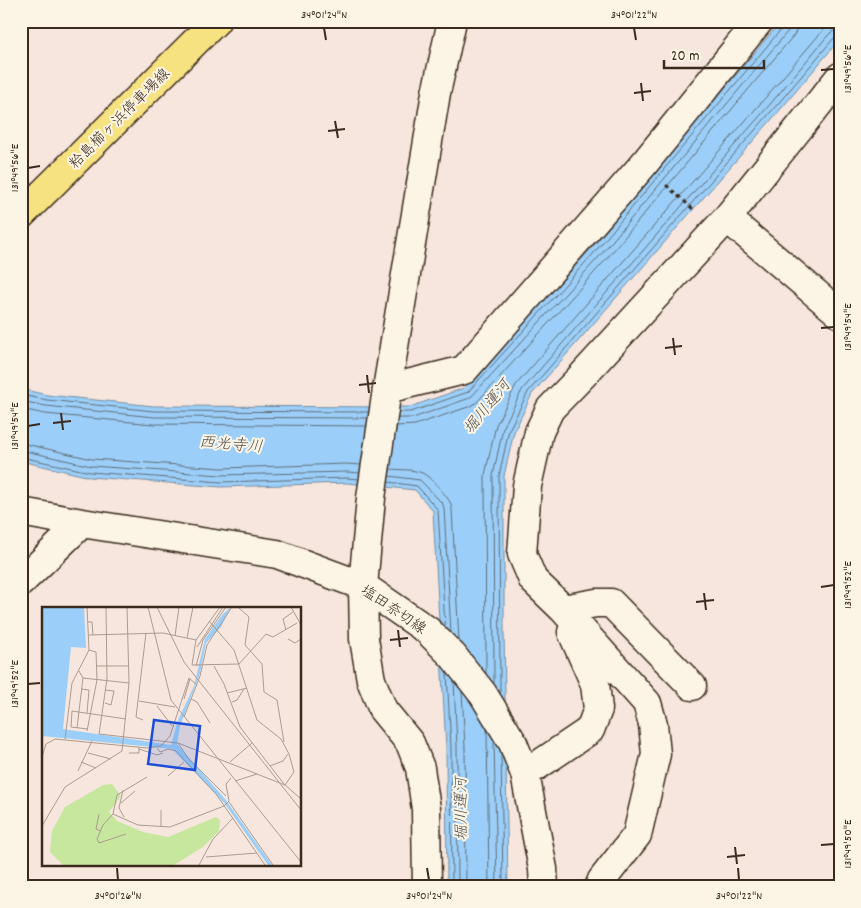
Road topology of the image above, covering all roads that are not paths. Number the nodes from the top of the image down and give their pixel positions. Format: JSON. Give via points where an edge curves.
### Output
{"nodes":[{"id":1,"x":216,"y":21,"type":"edge"},
{"id":2,"x":452,"y":21,"type":"edge"},
{"id":3,"x":759,"y":21,"type":"edge"},
{"id":4,"x":840,"y":77,"type":"edge"},
{"id":5,"x":21,"y":215,"type":"edge"},
{"id":6,"x":727,"y":218,"type":"junction"},
{"id":7,"x":840,"y":314,"type":"edge"},
{"id":8,"x":387,"y":389,"type":"junction"},
{"id":9,"x":21,"y":512,"type":"edge"},
{"id":10,"x":82,"y":523,"type":"junction"},
{"id":11,"x":21,"y":582,"type":"edge"},
{"id":12,"x":363,"y":586,"type":"junction"},
{"id":13,"x":563,"y":609,"type":"junction"},
{"id":14,"x":692,"y":686,"type":"dead end"},
{"id":15,"x":525,"y":774,"type":"junction"},
{"id":16,"x":427,"y":887,"type":"edge"},
{"id":17,"x":544,"y":887,"type":"edge"},
{"id":18,"x":600,"y":887,"type":"edge"}],
"edges":[{"from":1,"to":5,"type":"main road","name":"粭島櫛ヶ浜停車場線"},
{"from":2,"to":8,"type":"street","via":[[436,93]]},
{"from":3,"to":8,"type":"street","via":[[643,165],[464,370]]},
{"from":4,"to":6,"type":"street"},
{"from":6,"to":7,"type":"street"},
{"from":6,"to":13,"type":"street","via":[[550,409],[539,432],[527,486],[522,554],[534,580]]},
{"from":8,"to":12,"type":"street","via":[[371,498]]},
{"from":9,"to":10,"type":"street","name":"塩田奈切線"},
{"from":10,"to":11,"type":"street"},
{"from":10,"to":12,"type":"street","name":"塩田奈切線","via":[[277,554]]},
{"from":12,"to":15,"type":"street","name":"塩田奈切線","via":[[427,630],[453,656],[483,694],[513,742]]},
{"from":12,"to":16,"type":"street","via":[[364,639],[371,680],[383,710],[410,743],[420,768],[426,809]]},
{"from":13,"to":14,"type":"street","via":[[596,603],[611,604]]},
{"from":13,"to":15,"type":"street","via":[[595,684],[598,709],[590,730]]},
{"from":13,"to":18,"type":"street","via":[[647,703],[653,724],[656,754],[637,835]]},
{"from":15,"to":17,"type":"street","name":"塩田奈切線"}]}
